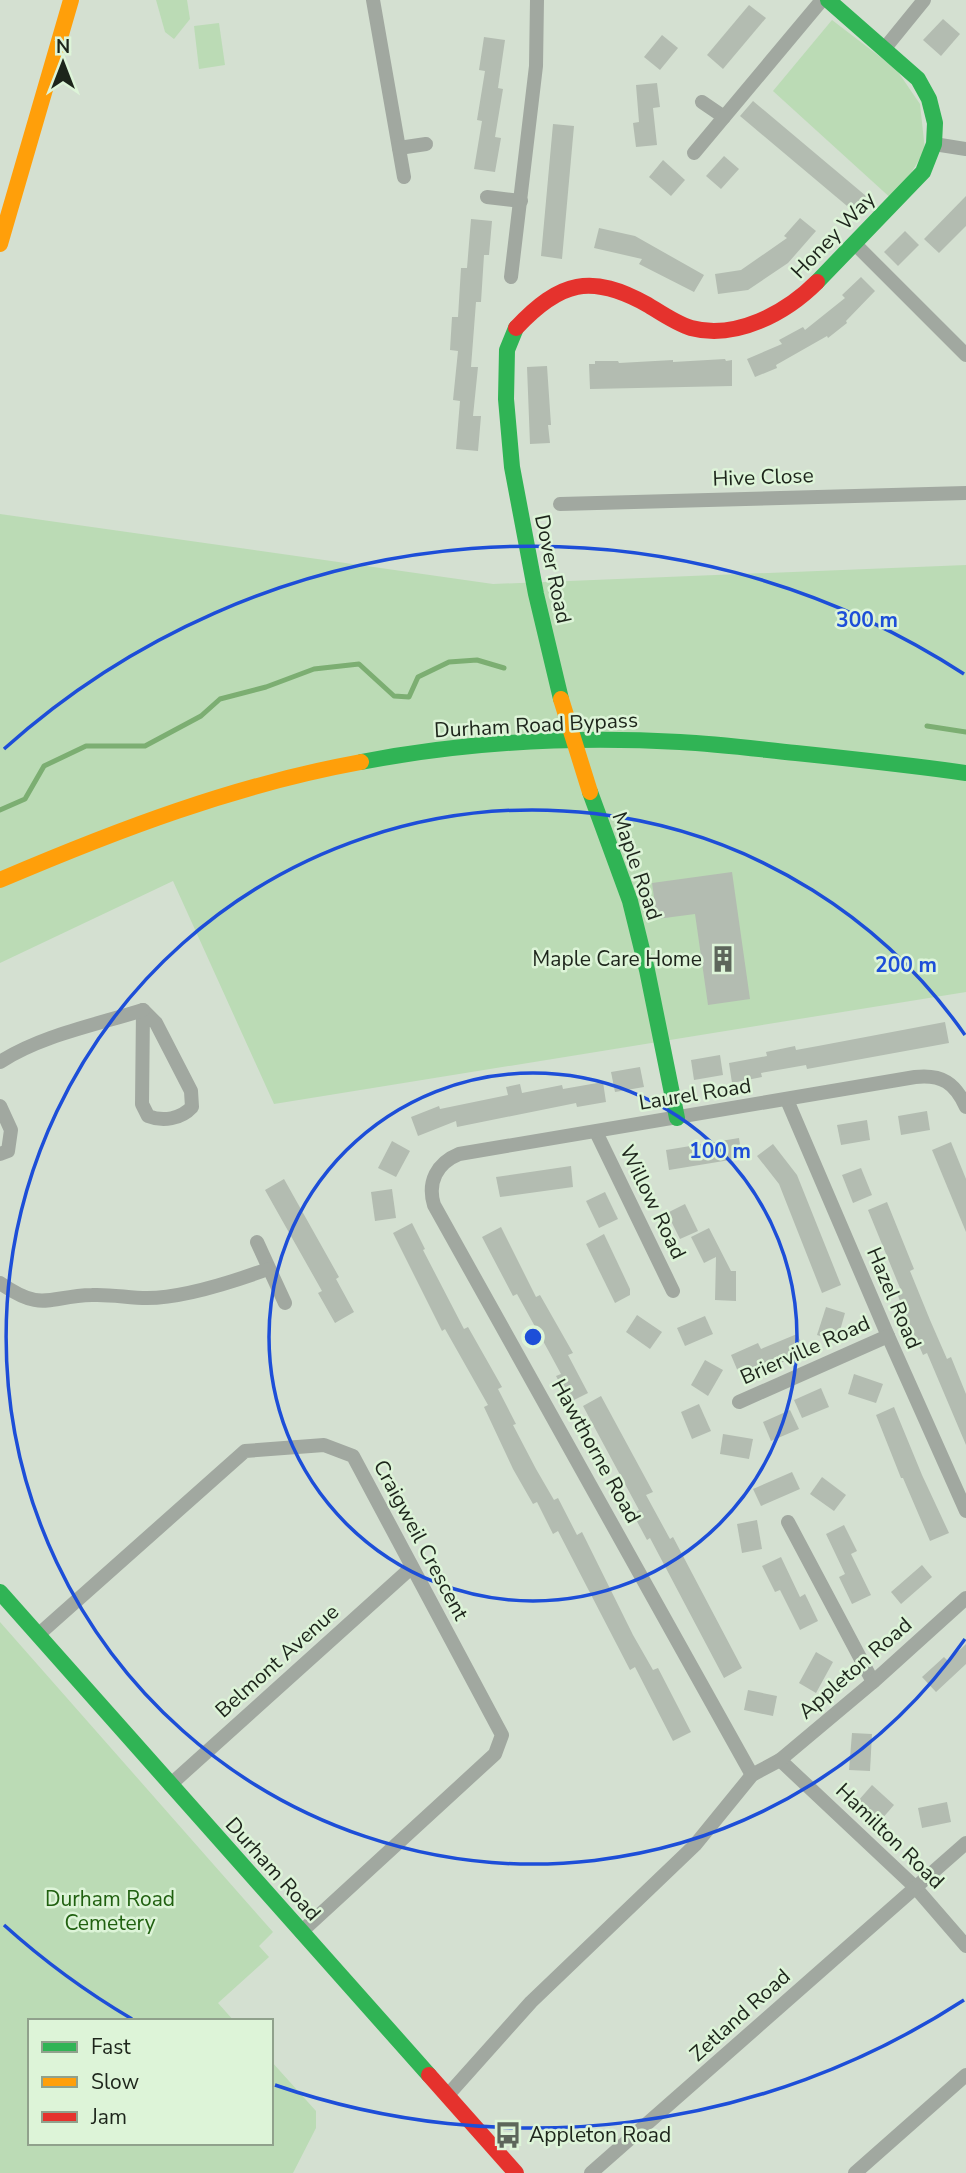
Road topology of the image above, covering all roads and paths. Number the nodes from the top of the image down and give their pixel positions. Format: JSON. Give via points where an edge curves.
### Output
{"nodes":[{"id":1,"x":71,"y":0,"type":"edge"},
{"id":2,"x":373,"y":0,"type":"edge"},
{"id":3,"x":537,"y":0,"type":"edge"},
{"id":4,"x":822,"y":0,"type":"edge"},
{"id":5,"x":828,"y":0,"type":"edge"},
{"id":6,"x":924,"y":0,"type":"edge"},
{"id":7,"x":885,"y":48,"type":"junction"},
{"id":8,"x":702,"y":102,"type":"dead end"},
{"id":9,"x":723,"y":117,"type":"junction"},
{"id":10,"x":426,"y":144,"type":"dead end"},
{"id":11,"x":934,"y":144,"type":"junction"},
{"id":12,"x":399,"y":148,"type":"junction"},
{"id":13,"x":966,"y":149,"type":"edge"},
{"id":14,"x":694,"y":152,"type":"dead end"},
{"id":15,"x":404,"y":177,"type":"dead end"},
{"id":16,"x":487,"y":197,"type":"dead end"},
{"id":17,"x":521,"y":201,"type":"junction"},
{"id":18,"x":0,"y":244,"type":"edge"},
{"id":19,"x":855,"y":244,"type":"junction"},
{"id":20,"x":511,"y":277,"type":"dead end"},
{"id":21,"x":507,"y":350,"type":"joint"},
{"id":22,"x":966,"y":355,"type":"edge"},
{"id":23,"x":966,"y":493,"type":"edge"},
{"id":24,"x":560,"y":504,"type":"dead end"},
{"id":25,"x":966,"y":773,"type":"edge"},
{"id":26,"x":590,"y":792,"type":"joint"},
{"id":27,"x":0,"y":880,"type":"edge"},
{"id":28,"x":143,"y":1010,"type":"junction"},
{"id":29,"x":0,"y":1062,"type":"edge"},
{"id":30,"x":787,"y":1100,"type":"junction"},
{"id":31,"x":0,"y":1106,"type":"edge"},
{"id":32,"x":966,"y":1107,"type":"edge"},
{"id":33,"x":677,"y":1118,"type":"junction"},
{"id":34,"x":596,"y":1132,"type":"junction"},
{"id":35,"x":0,"y":1154,"type":"edge"},
{"id":36,"x":459,"y":1154,"type":"joint"},
{"id":37,"x":257,"y":1242,"type":"dead end"},
{"id":38,"x":268,"y":1269,"type":"junction"},
{"id":39,"x":0,"y":1283,"type":"edge"},
{"id":40,"x":673,"y":1290,"type":"dead end"},
{"id":41,"x":285,"y":1303,"type":"dead end"},
{"id":42,"x":888,"y":1336,"type":"junction"},
{"id":43,"x":739,"y":1402,"type":"dead end"},
{"id":44,"x":966,"y":1511,"type":"edge"},
{"id":45,"x":788,"y":1522,"type":"dead end"},
{"id":46,"x":411,"y":1568,"type":"junction"},
{"id":47,"x":0,"y":1592,"type":"edge"},
{"id":48,"x":966,"y":1598,"type":"edge"},
{"id":49,"x":37,"y":1635,"type":"junction"},
{"id":50,"x":873,"y":1682,"type":"junction"},
{"id":51,"x":780,"y":1760,"type":"junction"},
{"id":52,"x":752,"y":1775,"type":"junction"},
{"id":53,"x":170,"y":1785,"type":"junction"},
{"id":54,"x":966,"y":1843,"type":"edge"},
{"id":55,"x":915,"y":1887,"type":"junction"},
{"id":56,"x":301,"y":1932,"type":"junction"},
{"id":57,"x":966,"y":1946,"type":"edge"},
{"id":58,"x":966,"y":2075,"type":"edge"},
{"id":59,"x":447,"y":2096,"type":"junction"},
{"id":60,"x":516,"y":2173,"type":"edge"},
{"id":61,"x":591,"y":2173,"type":"edge"},
{"id":62,"x":855,"y":2173,"type":"edge"}],
"edges":[{"from":1,"to":18,"type":"street"},
{"from":2,"to":12,"type":"street"},
{"from":3,"to":17,"type":"street","via":[[536,66]]},
{"from":4,"to":9,"type":"street"},
{"from":5,"to":7,"type":"street","name":"Honey Way"},
{"from":6,"to":7,"type":"street"},
{"from":7,"to":11,"type":"street","name":"Honey Way","via":[[918,79],[929,99]]},
{"from":8,"to":9,"type":"street"},
{"from":9,"to":14,"type":"street"},
{"from":10,"to":12,"type":"street"},
{"from":11,"to":13,"type":"street"},
{"from":11,"to":19,"type":"street","name":"Honey Way","via":[[923,172]]},
{"from":12,"to":15,"type":"street"},
{"from":16,"to":17,"type":"street"},
{"from":17,"to":20,"type":"street"},
{"from":19,"to":21,"type":"street","name":"Honey Way","via":[[802,297],[739,329],[689,328],[625,292],[598,285],[561,290],[539,304],[516,328]]},
{"from":19,"to":22,"type":"street"},
{"from":21,"to":26,"type":"street","name":"Dover Road","bridge":true,"via":[[512,467],[533,581],[561,699]]},
{"from":23,"to":24,"type":"street","name":"Hive Close"},
{"from":25,"to":27,"type":"street","name":"Durham Road Bypass","via":[[663,741],[544,741],[453,748],[352,764],[223,795]]},
{"from":26,"to":33,"type":"street","name":"Maple Road","via":[[630,901]]},
{"from":28,"to":28,"type":"street","via":[[142,1104],[148,1116],[159,1120],[185,1114],[192,1107],[191,1091],[156,1023]]},
{"from":28,"to":29,"type":"street","via":[[13,1053]]},
{"from":30,"to":32,"type":"street","name":"Laurel Road","via":[[915,1077],[939,1077],[951,1084]]},
{"from":30,"to":33,"type":"street","name":"Laurel Road"},
{"from":30,"to":42,"type":"street","name":"Hazel Road"},
{"from":31,"to":35,"type":"street","via":[[11,1130],[8,1151]]},
{"from":33,"to":34,"type":"street","name":"Laurel Road"},
{"from":34,"to":36,"type":"street","name":"Laurel Road"},
{"from":34,"to":40,"type":"street","name":"Willow Road"},
{"from":36,"to":52,"type":"street","name":"Hawthorne Road","via":[[439,1167],[433,1177],[434,1205]]},
{"from":37,"to":38,"type":"street"},
{"from":38,"to":39,"type":"street","via":[[233,1282],[148,1298],[90,1295],[41,1302]]},
{"from":38,"to":41,"type":"street"},
{"from":42,"to":43,"type":"street","name":"Brierville Road"},
{"from":42,"to":44,"type":"street","name":"Hazel Road"},
{"from":45,"to":50,"type":"street"},
{"from":46,"to":49,"type":"street","name":"Craigweil Crescent","via":[[353,1456],[324,1446],[245,1451]]},
{"from":46,"to":53,"type":"street","name":"Belmont Avenue"},
{"from":46,"to":56,"type":"street","name":"Craigweil Crescent","via":[[502,1735],[495,1754]]},
{"from":47,"to":49,"type":"street","name":"Durham Road"},
{"from":48,"to":50,"type":"street","name":"Appleton Road"},
{"from":49,"to":53,"type":"street","name":"Durham Road"},
{"from":50,"to":51,"type":"street","name":"Appleton Road"},
{"from":51,"to":52,"type":"street","name":"Appleton Road"},
{"from":51,"to":55,"type":"street","name":"Hamilton Road"},
{"from":52,"to":59,"type":"street","name":"Appleton Road","via":[[695,1844],[531,2002]]},
{"from":53,"to":56,"type":"street","name":"Durham Road"},
{"from":54,"to":55,"type":"street","name":"Zetland Road"},
{"from":55,"to":57,"type":"street","name":"Hamilton Road"},
{"from":55,"to":61,"type":"street","name":"Zetland Road"},
{"from":56,"to":59,"type":"street","name":"Durham Road"},
{"from":58,"to":62,"type":"street"},
{"from":59,"to":60,"type":"street","name":"Durham Road"}]}
